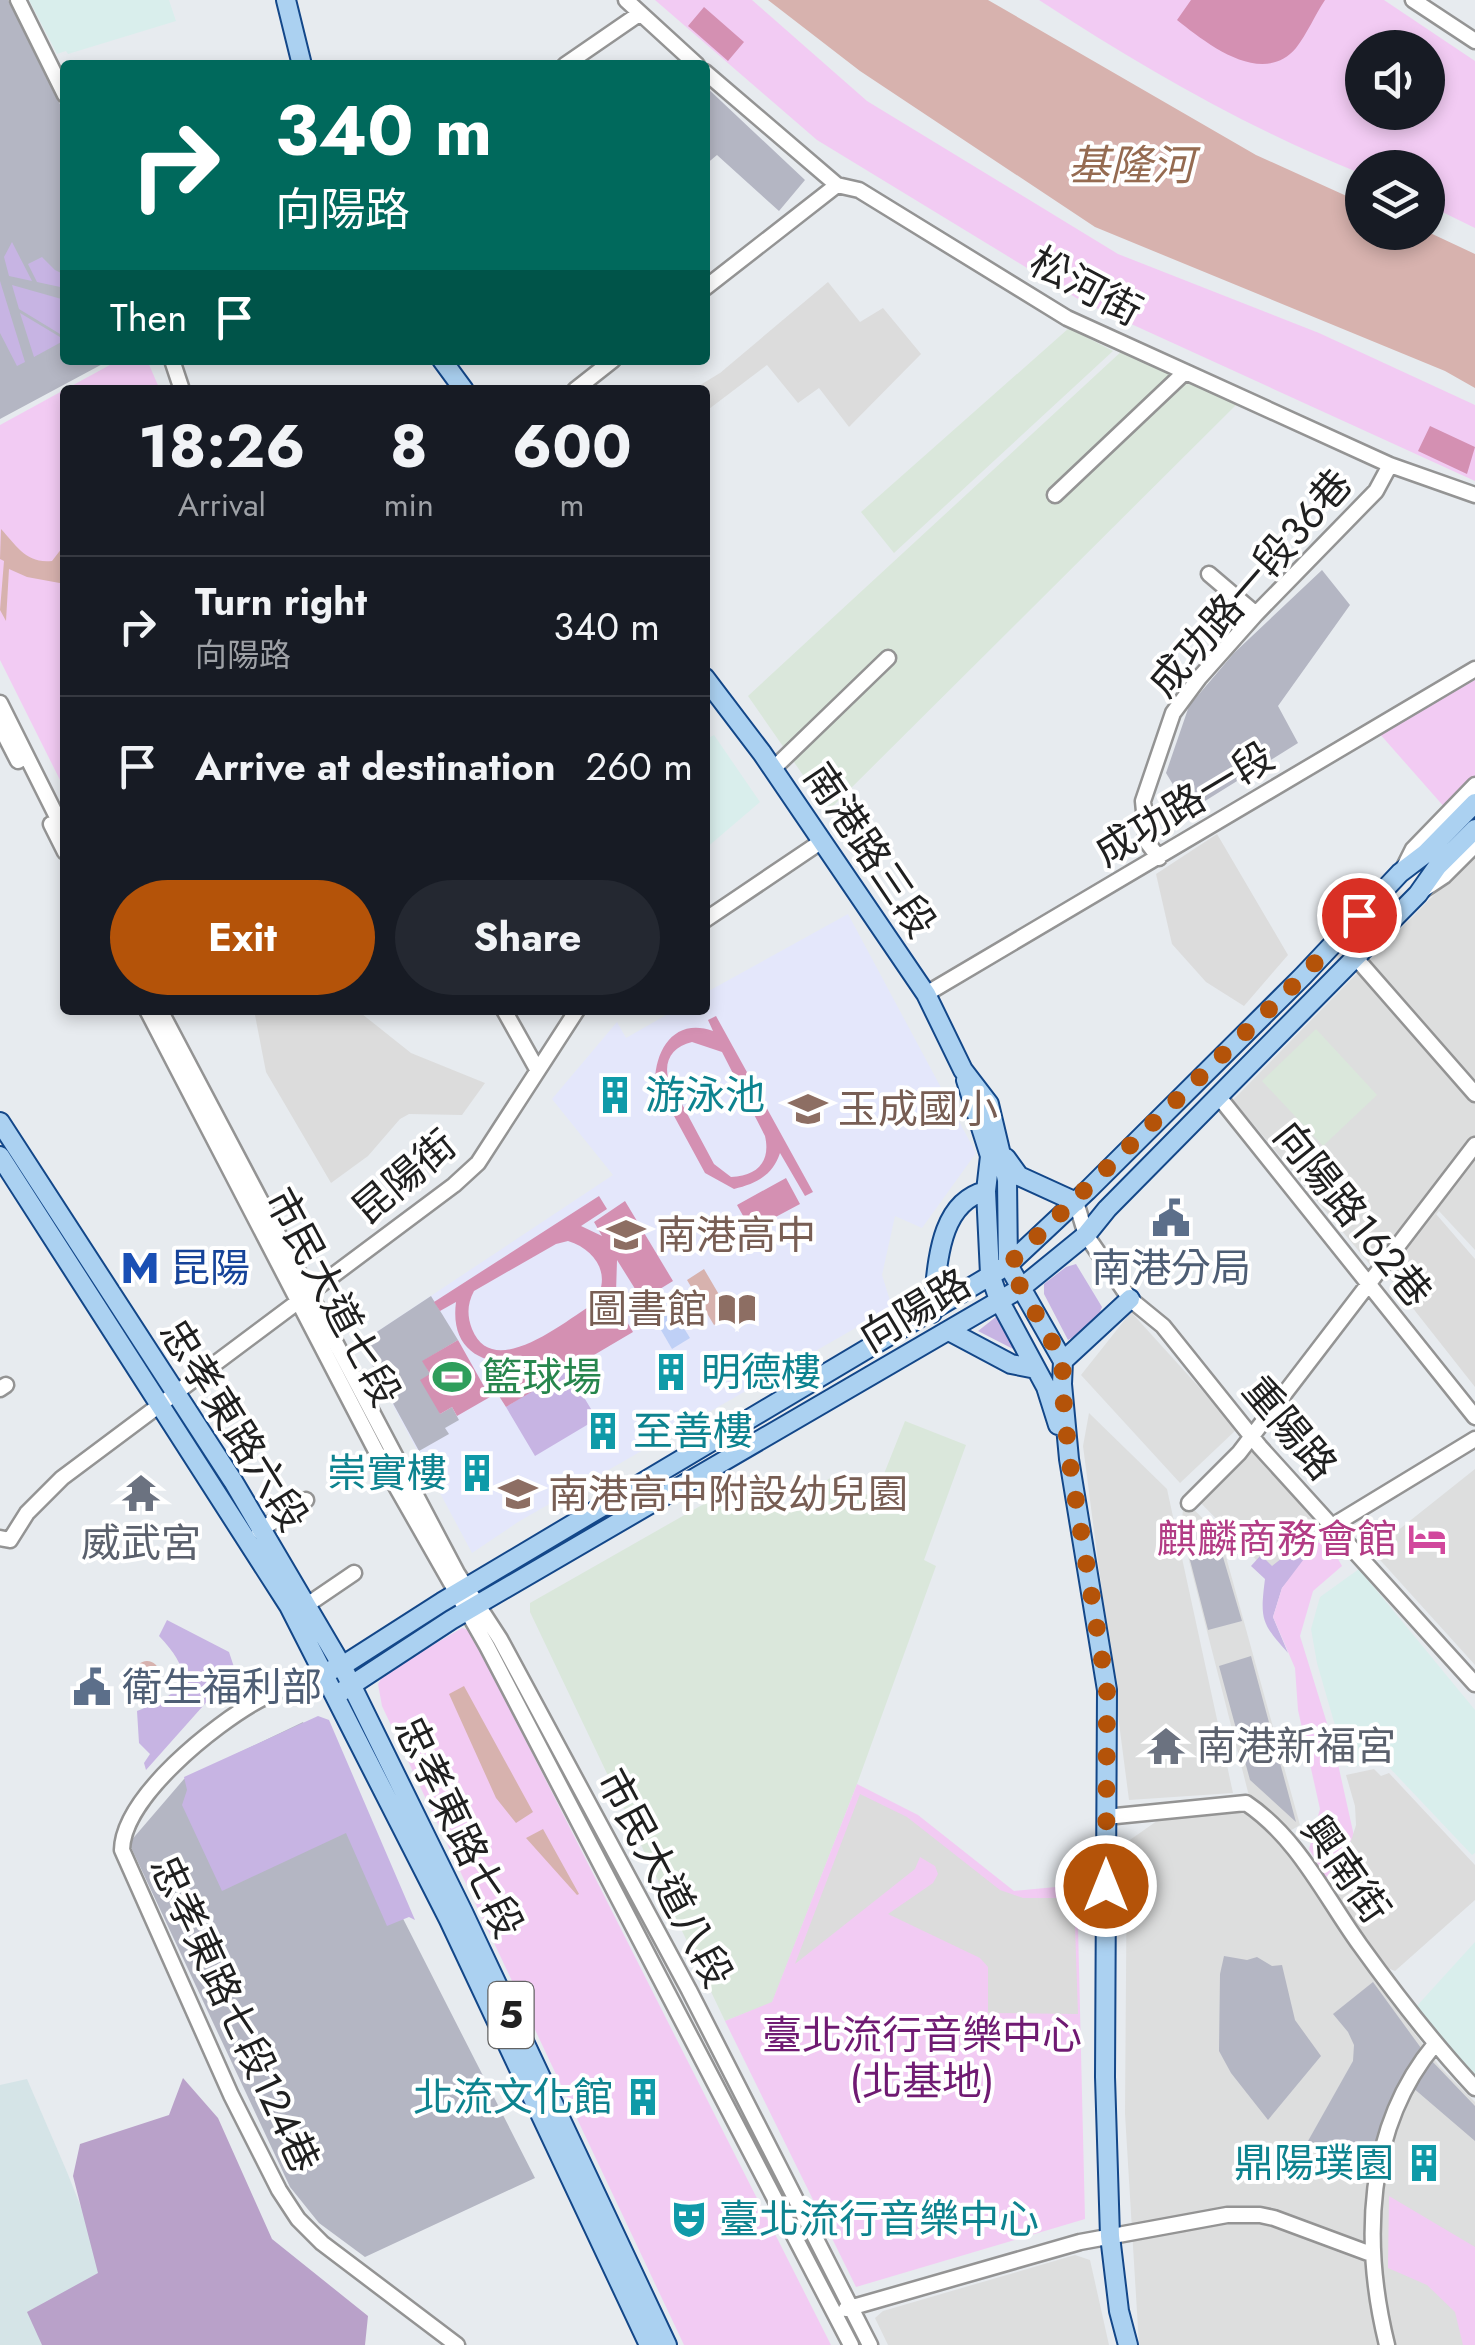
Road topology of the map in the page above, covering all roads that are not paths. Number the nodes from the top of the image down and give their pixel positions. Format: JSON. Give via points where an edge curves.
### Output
{"nodes":[{"id":1,"x":18,"y":0,"type":"edge"},
{"id":2,"x":286,"y":0,"type":"edge"},
{"id":3,"x":626,"y":0,"type":"edge"},
{"id":4,"x":1413,"y":0,"type":"edge"},
{"id":5,"x":640,"y":14,"type":"junction"},
{"id":6,"x":1475,"y":41,"type":"edge"},
{"id":7,"x":301,"y":60,"type":"edge"},
{"id":8,"x":572,"y":60,"type":"edge"},
{"id":9,"x":691,"y":60,"type":"edge"},
{"id":10,"x":710,"y":76,"type":"edge"},
{"id":11,"x":60,"y":83,"type":"edge"},
{"id":12,"x":838,"y":185,"type":"junction"},
{"id":13,"x":710,"y":284,"type":"edge"},
{"id":14,"x":607,"y":365,"type":"edge"},
{"id":15,"x":1185,"y":372,"type":"junction"},
{"id":16,"x":581,"y":385,"type":"edge"},
{"id":17,"x":1390,"y":465,"type":"junction"},
{"id":18,"x":1054,"y":495,"type":"dead end"},
{"id":19,"x":1475,"y":495,"type":"edge"},
{"id":20,"x":1209,"y":574,"type":"dead end"},
{"id":21,"x":1256,"y":614,"type":"junction"},
{"id":22,"x":888,"y":658,"type":"dead end"},
{"id":23,"x":1475,"y":669,"type":"edge"},
{"id":24,"x":710,"y":685,"type":"edge"},
{"id":25,"x":0,"y":704,"type":"edge"},
{"id":26,"x":0,"y":726,"type":"edge"},
{"id":27,"x":773,"y":769,"type":"junction"},
{"id":28,"x":1475,"y":785,"type":"edge"},
{"id":29,"x":1475,"y":802,"type":"edge"},
{"id":30,"x":60,"y":818,"type":"edge"},
{"id":31,"x":1475,"y":828,"type":"edge"},
{"id":32,"x":60,"y":842,"type":"edge"},
{"id":33,"x":822,"y":842,"type":"junction"},
{"id":34,"x":1475,"y":845,"type":"edge"},
{"id":35,"x":1159,"y":858,"type":"junction"},
{"id":36,"x":1431,"y":860,"type":"junction"},
{"id":37,"x":1400,"y":872,"type":"junction"},
{"id":38,"x":1418,"y":894,"type":"junction"},
{"id":39,"x":710,"y":917,"type":"edge"},
{"id":40,"x":1356,"y":958,"type":"junction"},
{"id":41,"x":926,"y":994,"type":"junction"},
{"id":42,"x":150,"y":1015,"type":"edge"},
{"id":43,"x":162,"y":1015,"type":"edge"},
{"id":44,"x":507,"y":1015,"type":"edge"},
{"id":45,"x":575,"y":1015,"type":"edge"},
{"id":46,"x":537,"y":1069,"type":"junction"},
{"id":47,"x":963,"y":1070,"type":"junction"},
{"id":48,"x":1475,"y":1094,"type":"edge"},
{"id":49,"x":1219,"y":1097,"type":"junction"},
{"id":50,"x":0,"y":1122,"type":"edge"},
{"id":51,"x":1475,"y":1144,"type":"edge"},
{"id":52,"x":1001,"y":1151,"type":"junction"},
{"id":53,"x":0,"y":1156,"type":"edge"},
{"id":54,"x":986,"y":1191,"type":"junction"},
{"id":55,"x":1076,"y":1202,"type":"junction"},
{"id":56,"x":1086,"y":1236,"type":"junction"},
{"id":57,"x":1008,"y":1265,"type":"junction"},
{"id":58,"x":990,"y":1274,"type":"junction"},
{"id":59,"x":1368,"y":1284,"type":"junction"},
{"id":60,"x":1022,"y":1288,"type":"junction"},
{"id":61,"x":304,"y":1298,"type":"junction"},
{"id":62,"x":999,"y":1300,"type":"junction"},
{"id":63,"x":1130,"y":1300,"type":"junction"},
{"id":64,"x":932,"y":1313,"type":"junction"},
{"id":65,"x":949,"y":1331,"type":"junction"},
{"id":66,"x":1063,"y":1361,"type":"junction"},
{"id":67,"x":1036,"y":1369,"type":"junction"},
{"id":68,"x":168,"y":1400,"type":"junction"},
{"id":69,"x":1475,"y":1418,"type":"edge"},
{"id":70,"x":1251,"y":1435,"type":"junction"},
{"id":71,"x":1475,"y":1438,"type":"edge"},
{"id":72,"x":1069,"y":1458,"type":"junction"},
{"id":73,"x":306,"y":1500,"type":"dead end"},
{"id":74,"x":1190,"y":1504,"type":"dead end"},
{"id":75,"x":1332,"y":1526,"type":"junction"},
{"id":76,"x":260,"y":1531,"type":"junction"},
{"id":77,"x":0,"y":1538,"type":"edge"},
{"id":78,"x":354,"y":1573,"type":"dead end"},
{"id":79,"x":461,"y":1591,"type":"junction"},
{"id":80,"x":307,"y":1604,"type":"junction"},
{"id":81,"x":472,"y":1608,"type":"junction"},
{"id":82,"x":342,"y":1666,"type":"junction"},
{"id":83,"x":324,"y":1673,"type":"junction"},
{"id":84,"x":1475,"y":1684,"type":"edge"},
{"id":85,"x":343,"y":1692,"type":"junction"},
{"id":86,"x":1106,"y":1817,"type":"junction"},
{"id":87,"x":1434,"y":2044,"type":"junction"},
{"id":88,"x":1475,"y":2088,"type":"edge"},
{"id":89,"x":1110,"y":2236,"type":"junction"},
{"id":90,"x":1371,"y":2254,"type":"junction"},
{"id":91,"x":850,"y":2307,"type":"junction"},
{"id":92,"x":836,"y":2314,"type":"junction"},
{"id":93,"x":457,"y":2345,"type":"edge"},
{"id":94,"x":649,"y":2345,"type":"edge"},
{"id":95,"x":667,"y":2345,"type":"edge"},
{"id":96,"x":852,"y":2345,"type":"edge"},
{"id":97,"x":870,"y":2345,"type":"edge"},
{"id":98,"x":1128,"y":2345,"type":"edge"},
{"id":99,"x":1387,"y":2345,"type":"edge"}],
"edges":[{"from":1,"to":11,"type":"street"},
{"from":2,"to":7,"type":"main road"},
{"from":3,"to":5,"type":"street"},
{"from":4,"to":6,"type":"street"},
{"from":5,"to":8,"type":"street"},
{"from":5,"to":9,"type":"street"},
{"from":10,"to":12,"type":"street","name":"松河街"},
{"from":12,"to":13,"type":"street"},
{"from":12,"to":15,"type":"street","name":"松河街","via":[[859,190],[1067,318]]},
{"from":14,"to":16,"type":"street"},
{"from":15,"to":17,"type":"street","name":"松河街"},
{"from":15,"to":18,"type":"street"},
{"from":17,"to":19,"type":"street","name":"松河街"},
{"from":17,"to":21,"type":"street","name":"成功路一段36巷","via":[[1376,491]]},
{"from":20,"to":21,"type":"street"},
{"from":21,"to":35,"type":"street","name":"成功路一段36巷","via":[[1173,713],[1161,742],[1143,801],[1147,842]]},
{"from":22,"to":27,"type":"street"},
{"from":23,"to":35,"type":"street","name":"成功路一段"},
{"from":24,"to":27,"type":"main road","name":"南港路三段"},
{"from":25,"to":30,"type":"street"},
{"from":26,"to":32,"type":"street"},
{"from":27,"to":33,"type":"main road","name":"南港路三段"},
{"from":28,"to":37,"type":"street","via":[[1413,849]]},
{"from":29,"to":36,"type":"main road"},
{"from":31,"to":36,"type":"main road"},
{"from":33,"to":39,"type":"street"},
{"from":33,"to":41,"type":"main road","name":"南港路三段"},
{"from":34,"to":38,"type":"street"},
{"from":35,"to":41,"type":"street","name":"成功路一段"},
{"from":36,"to":37,"type":"main road","name":"向陽路"},
{"from":36,"to":38,"type":"main road","name":"向陽路"},
{"from":37,"to":55,"type":"main road","name":"向陽路"},
{"from":38,"to":40,"type":"main road","name":"向陽路"},
{"from":40,"to":48,"type":"street"},
{"from":40,"to":49,"type":"main road","name":"向陽路"},
{"from":41,"to":47,"type":"main road","name":"南港路三段"},
{"from":42,"to":61,"type":"street","name":"市民大道七段"},
{"from":43,"to":61,"type":"street","name":"市民大道七段"},
{"from":44,"to":46,"type":"street"},
{"from":45,"to":46,"type":"street","name":"昆陽街"},
{"from":46,"to":61,"type":"street","name":"昆陽街","via":[[478,1162]]},
{"from":47,"to":52,"type":"main road","via":[[989,1104]]},
{"from":47,"to":54,"type":"main road","via":[[990,1156]]},
{"from":49,"to":56,"type":"main road","name":"向陽路"},
{"from":49,"to":59,"type":"street","name":"向陽路162巷"},
{"from":50,"to":68,"type":"main road","name":"忠孝東路六段","number":"5"},
{"from":51,"to":59,"type":"street"},
{"from":52,"to":55,"type":"main road","via":[[1019,1176]]},
{"from":52,"to":57,"type":"main road"},
{"from":53,"to":68,"type":"main road","name":"忠孝東路六段","number":"5","via":[[60,1254]]},
{"from":54,"to":58,"type":"main road"},
{"from":54,"to":64,"type":"main road","via":[[970,1195],[949,1219]]},
{"from":55,"to":56,"type":"street","name":"重陽路"},
{"from":55,"to":57,"type":"main road","name":"向陽路"},
{"from":56,"to":60,"type":"main road","name":"向陽路"},
{"from":56,"to":63,"type":"street","name":"重陽路"},
{"from":57,"to":58,"type":"main road","name":"向陽路"},
{"from":57,"to":60,"type":"main road"},
{"from":58,"to":62,"type":"main road"},
{"from":58,"to":64,"type":"main road","name":"向陽路"},
{"from":59,"to":69,"type":"street","name":"向陽路162巷"},
{"from":59,"to":70,"type":"street"},
{"from":60,"to":62,"type":"main road","name":"向陽路"},
{"from":60,"to":66,"type":"main road"},
{"from":61,"to":68,"type":"street","name":"昆陽街"},
{"from":61,"to":79,"type":"street","name":"市民大道七段","via":[[377,1453]]},
{"from":62,"to":65,"type":"main road","name":"向陽路"},
{"from":62,"to":67,"type":"main road"},
{"from":63,"to":66,"type":"main road"},
{"from":63,"to":70,"type":"street","name":"重陽路","via":[[1163,1326]]},
{"from":64,"to":79,"type":"main road","name":"向陽路"},
{"from":65,"to":67,"type":"main road","via":[[1011,1364]]},
{"from":65,"to":81,"type":"main road","name":"向陽路"},
{"from":66,"to":72,"type":"main road"},
{"from":67,"to":72,"type":"main road"},
{"from":68,"to":76,"type":"main road","name":"忠孝東路六段","number":"5","via":[[232,1481]]},
{"from":68,"to":77,"type":"street","name":"昆陽街","via":[[48,1490],[10,1540]]},
{"from":68,"to":83,"type":"main road","name":"忠孝東路六段","number":"5"},
{"from":70,"to":74,"type":"street"},
{"from":70,"to":75,"type":"street","name":"重陽路"},
{"from":71,"to":75,"type":"street"},
{"from":72,"to":86,"type":"main road","via":[[1107,1690]]},
{"from":73,"to":76,"type":"street"},
{"from":75,"to":84,"type":"street","name":"重陽路"},
{"from":76,"to":80,"type":"main road","name":"忠孝東路六段","number":"5"},
{"from":78,"to":80,"type":"street"},
{"from":79,"to":81,"type":"street","name":"市民大道七段"},
{"from":79,"to":82,"type":"main road","name":"向陽路"},
{"from":80,"to":82,"type":"main road","name":"忠孝東路六段","number":"5"},
{"from":81,"to":85,"type":"main road","name":"向陽路"},
{"from":81,"to":91,"type":"street","name":"市民大道八段","via":[[500,1639]]},
{"from":81,"to":92,"type":"street","name":"市民大道八段"},
{"from":82,"to":83,"type":"main road","name":"向陽路"},
{"from":82,"to":85,"type":"main road","name":"忠孝東路七段","number":"5"},
{"from":83,"to":85,"type":"main road","name":"忠孝東路六段","number":"5"},
{"from":83,"to":93,"type":"street","name":"忠孝東路七段124巷","via":[[229,1718],[176,1763],[130,1818],[122,1850],[278,2190],[322,2244]]},
{"from":85,"to":94,"type":"main road","name":"忠孝東路七段","number":"5"},
{"from":85,"to":95,"type":"main road","name":"忠孝東路七段","number":"5","via":[[463,1912]]},
{"from":86,"to":87,"type":"street","name":"興南街","via":[[1246,1802],[1296,1850]]},
{"from":86,"to":89,"type":"main road"},
{"from":87,"to":88,"type":"street","name":"興南街"},
{"from":87,"to":90,"type":"street","via":[[1394,2113],[1376,2182]]},
{"from":89,"to":90,"type":"street","via":[[1260,2215]]},
{"from":89,"to":91,"type":"street"},
{"from":89,"to":98,"type":"main road"},
{"from":90,"to":99,"type":"street"},
{"from":91,"to":92,"type":"street"},
{"from":91,"to":97,"type":"street","name":"市民大道八段"},
{"from":92,"to":96,"type":"street","name":"市民大道八段"}]}
